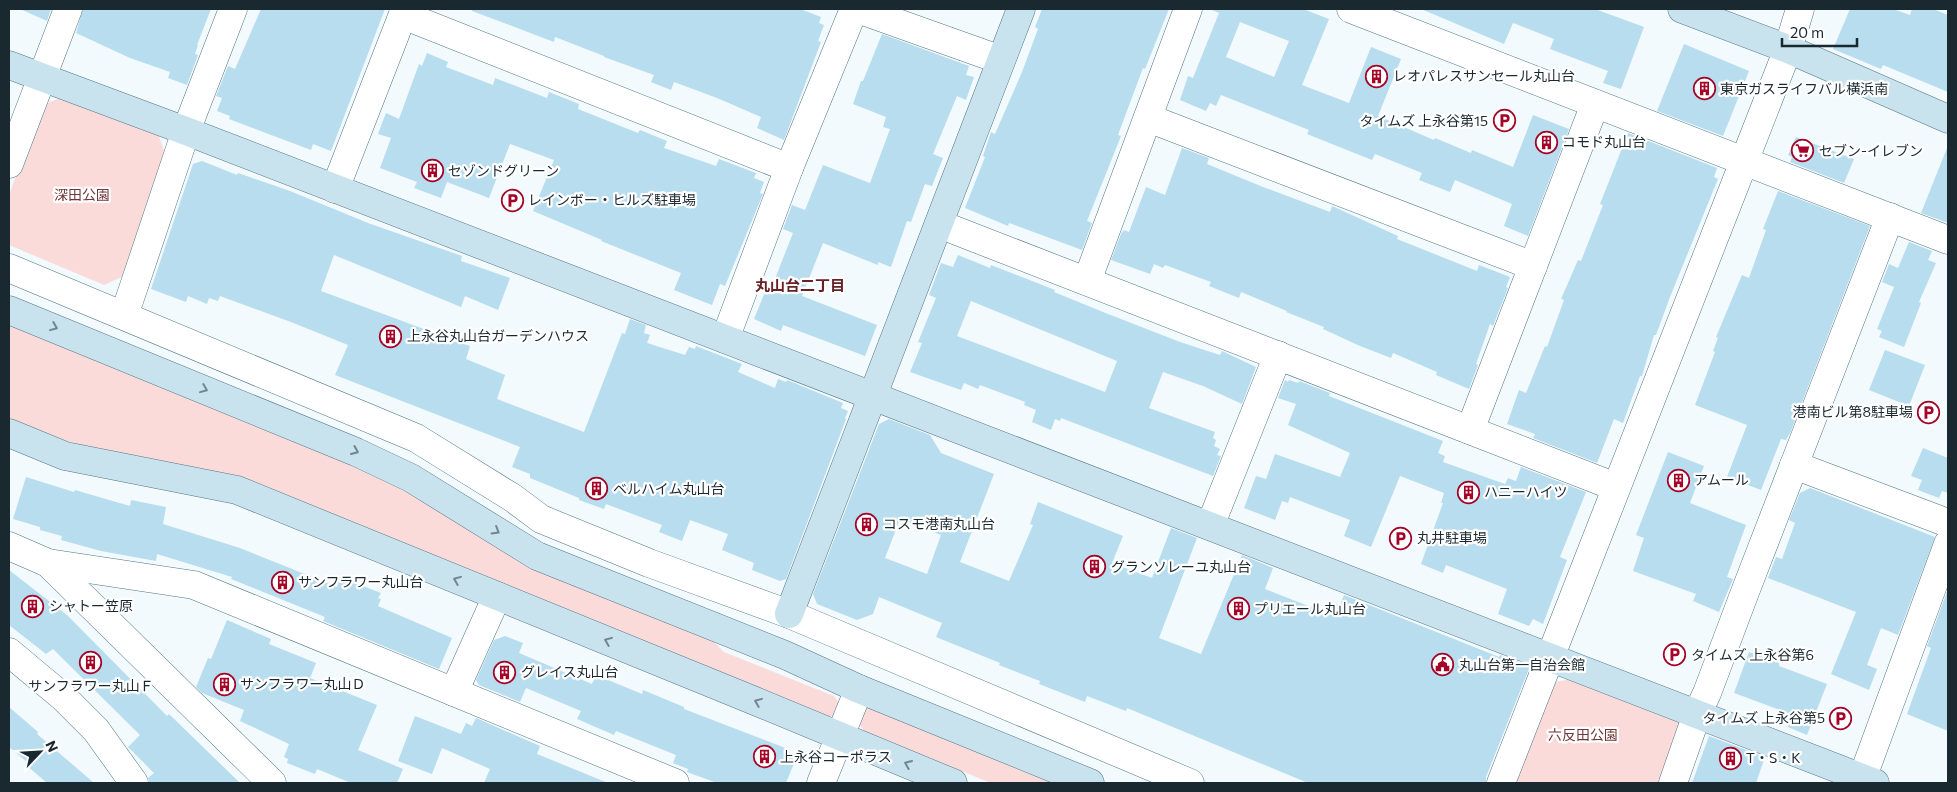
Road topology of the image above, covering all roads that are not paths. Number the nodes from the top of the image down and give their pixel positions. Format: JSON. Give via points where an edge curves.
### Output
{"nodes":[{"id":1,"x":68,"y":9,"type":"edge"},
{"id":2,"x":233,"y":9,"type":"edge"},
{"id":3,"x":856,"y":9,"type":"edge"},
{"id":4,"x":1021,"y":9,"type":"edge"},
{"id":5,"x":1188,"y":9,"type":"edge"},
{"id":6,"x":1351,"y":9,"type":"edge"},
{"id":7,"x":1682,"y":9,"type":"edge"},
{"id":8,"x":1800,"y":9,"type":"edge"},
{"id":9,"x":404,"y":12,"type":"edge"},
{"id":10,"x":1405,"y":18,"type":"edge"},
{"id":11,"x":1788,"y":49,"type":"junction"},
{"id":12,"x":1001,"y":60,"type":"junction"},
{"id":13,"x":9,"y":65,"type":"edge"},
{"id":14,"x":41,"y":77,"type":"junction"},
{"id":15,"x":1595,"y":104,"type":"junction"},
{"id":16,"x":1148,"y":118,"type":"junction"},
{"id":17,"x":1948,"y":119,"type":"edge"},
{"id":18,"x":186,"y":131,"type":"junction"},
{"id":19,"x":1744,"y":160,"type":"junction"},
{"id":20,"x":9,"y":164,"type":"edge"},
{"id":21,"x":789,"y":168,"type":"junction"},
{"id":22,"x":335,"y":189,"type":"junction"},
{"id":23,"x":1890,"y":217,"type":"junction"},
{"id":24,"x":939,"y":224,"type":"junction"},
{"id":25,"x":1948,"y":240,"type":"edge"},
{"id":26,"x":1533,"y":266,"type":"junction"},
{"id":27,"x":9,"y":268,"type":"edge"},
{"id":28,"x":1087,"y":281,"type":"junction"},
{"id":29,"x":9,"y":310,"type":"edge"},
{"id":30,"x":123,"y":314,"type":"junction"},
{"id":31,"x":725,"y":339,"type":"junction"},
{"id":32,"x":1278,"y":355,"type":"junction"},
{"id":33,"x":872,"y":396,"type":"junction"},
{"id":34,"x":1470,"y":430,"type":"junction"},
{"id":35,"x":9,"y":433,"type":"edge"},
{"id":36,"x":1794,"y":464,"type":"junction"},
{"id":37,"x":1616,"y":487,"type":"junction"},
{"id":38,"x":1948,"y":524,"type":"edge"},
{"id":39,"x":1210,"y":526,"type":"junction"},
{"id":40,"x":1948,"y":544,"type":"edge"},
{"id":41,"x":9,"y":546,"type":"edge"},
{"id":42,"x":48,"y":562,"type":"junction"},
{"id":43,"x":497,"y":596,"type":"junction"},
{"id":44,"x":788,"y":614,"type":"junction"},
{"id":45,"x":9,"y":652,"type":"edge"},
{"id":46,"x":1550,"y":657,"type":"junction"},
{"id":47,"x":858,"y":689,"type":"junction"},
{"id":48,"x":454,"y":692,"type":"junction"},
{"id":49,"x":1698,"y":714,"type":"junction"},
{"id":50,"x":840,"y":736,"type":"junction"},
{"id":51,"x":1869,"y":781,"type":"edge"},
{"id":52,"x":134,"y":783,"type":"edge"},
{"id":53,"x":272,"y":783,"type":"edge"},
{"id":54,"x":675,"y":783,"type":"edge"},
{"id":55,"x":821,"y":783,"type":"edge"},
{"id":56,"x":953,"y":783,"type":"edge"},
{"id":57,"x":1090,"y":783,"type":"edge"},
{"id":58,"x":1190,"y":783,"type":"edge"},
{"id":59,"x":1501,"y":783,"type":"edge"},
{"id":60,"x":1674,"y":783,"type":"edge"}],
"edges":[{"from":1,"to":14,"type":"street"},
{"from":2,"to":18,"type":"street"},
{"from":3,"to":12,"type":"street"},
{"from":3,"to":21,"type":"street"},
{"from":4,"to":12,"type":"street"},
{"from":5,"to":16,"type":"street"},
{"from":6,"to":10,"type":"street"},
{"from":7,"to":11,"type":"street"},
{"from":8,"to":11,"type":"street"},
{"from":9,"to":21,"type":"street"},
{"from":9,"to":22,"type":"street"},
{"from":10,"to":15,"type":"street"},
{"from":11,"to":17,"type":"street"},
{"from":11,"to":19,"type":"street"},
{"from":12,"to":24,"type":"street"},
{"from":13,"to":14,"type":"street"},
{"from":14,"to":18,"type":"street"},
{"from":14,"to":20,"type":"street"},
{"from":15,"to":19,"type":"street"},
{"from":15,"to":26,"type":"street"},
{"from":16,"to":26,"type":"street"},
{"from":16,"to":28,"type":"street"},
{"from":18,"to":22,"type":"street"},
{"from":18,"to":30,"type":"street"},
{"from":19,"to":23,"type":"street"},
{"from":19,"to":37,"type":"street"},
{"from":21,"to":31,"type":"street"},
{"from":22,"to":31,"type":"street"},
{"from":23,"to":25,"type":"street"},
{"from":23,"to":36,"type":"street"},
{"from":24,"to":28,"type":"street"},
{"from":24,"to":33,"type":"street"},
{"from":26,"to":34,"type":"street"},
{"from":27,"to":30,"type":"street"},
{"from":28,"to":32,"type":"street"},
{"from":29,"to":47,"type":"street","one_way":true,"via":[[356,452],[411,478],[537,556],[785,655]]},
{"from":30,"to":44,"type":"street","via":[[416,438],[541,519]]},
{"from":31,"to":33,"type":"street"},
{"from":32,"to":34,"type":"street"},
{"from":32,"to":39,"type":"street"},
{"from":33,"to":39,"type":"street"},
{"from":33,"to":44,"type":"street"},
{"from":34,"to":37,"type":"street"},
{"from":43,"to":35,"type":"street","one_way":true,"via":[[237,490],[65,456]]},
{"from":36,"to":38,"type":"street"},
{"from":36,"to":49,"type":"street"},
{"from":37,"to":46,"type":"street"},
{"from":39,"to":46,"type":"street"},
{"from":40,"to":51,"type":"street"},
{"from":41,"to":42,"type":"street"},
{"from":42,"to":48,"type":"street","via":[[194,585]]},
{"from":42,"to":53,"type":"street"},
{"from":43,"to":48,"type":"street"},
{"from":50,"to":43,"type":"street","one_way":true},
{"from":44,"to":58,"type":"street"},
{"from":45,"to":52,"type":"street","via":[[96,730]]},
{"from":46,"to":49,"type":"street"},
{"from":46,"to":59,"type":"street"},
{"from":47,"to":50,"type":"street"},
{"from":47,"to":57,"type":"street"},
{"from":48,"to":54,"type":"street"},
{"from":49,"to":51,"type":"street"},
{"from":49,"to":60,"type":"street"},
{"from":50,"to":55,"type":"street"},
{"from":56,"to":50,"type":"street","one_way":true}]}
